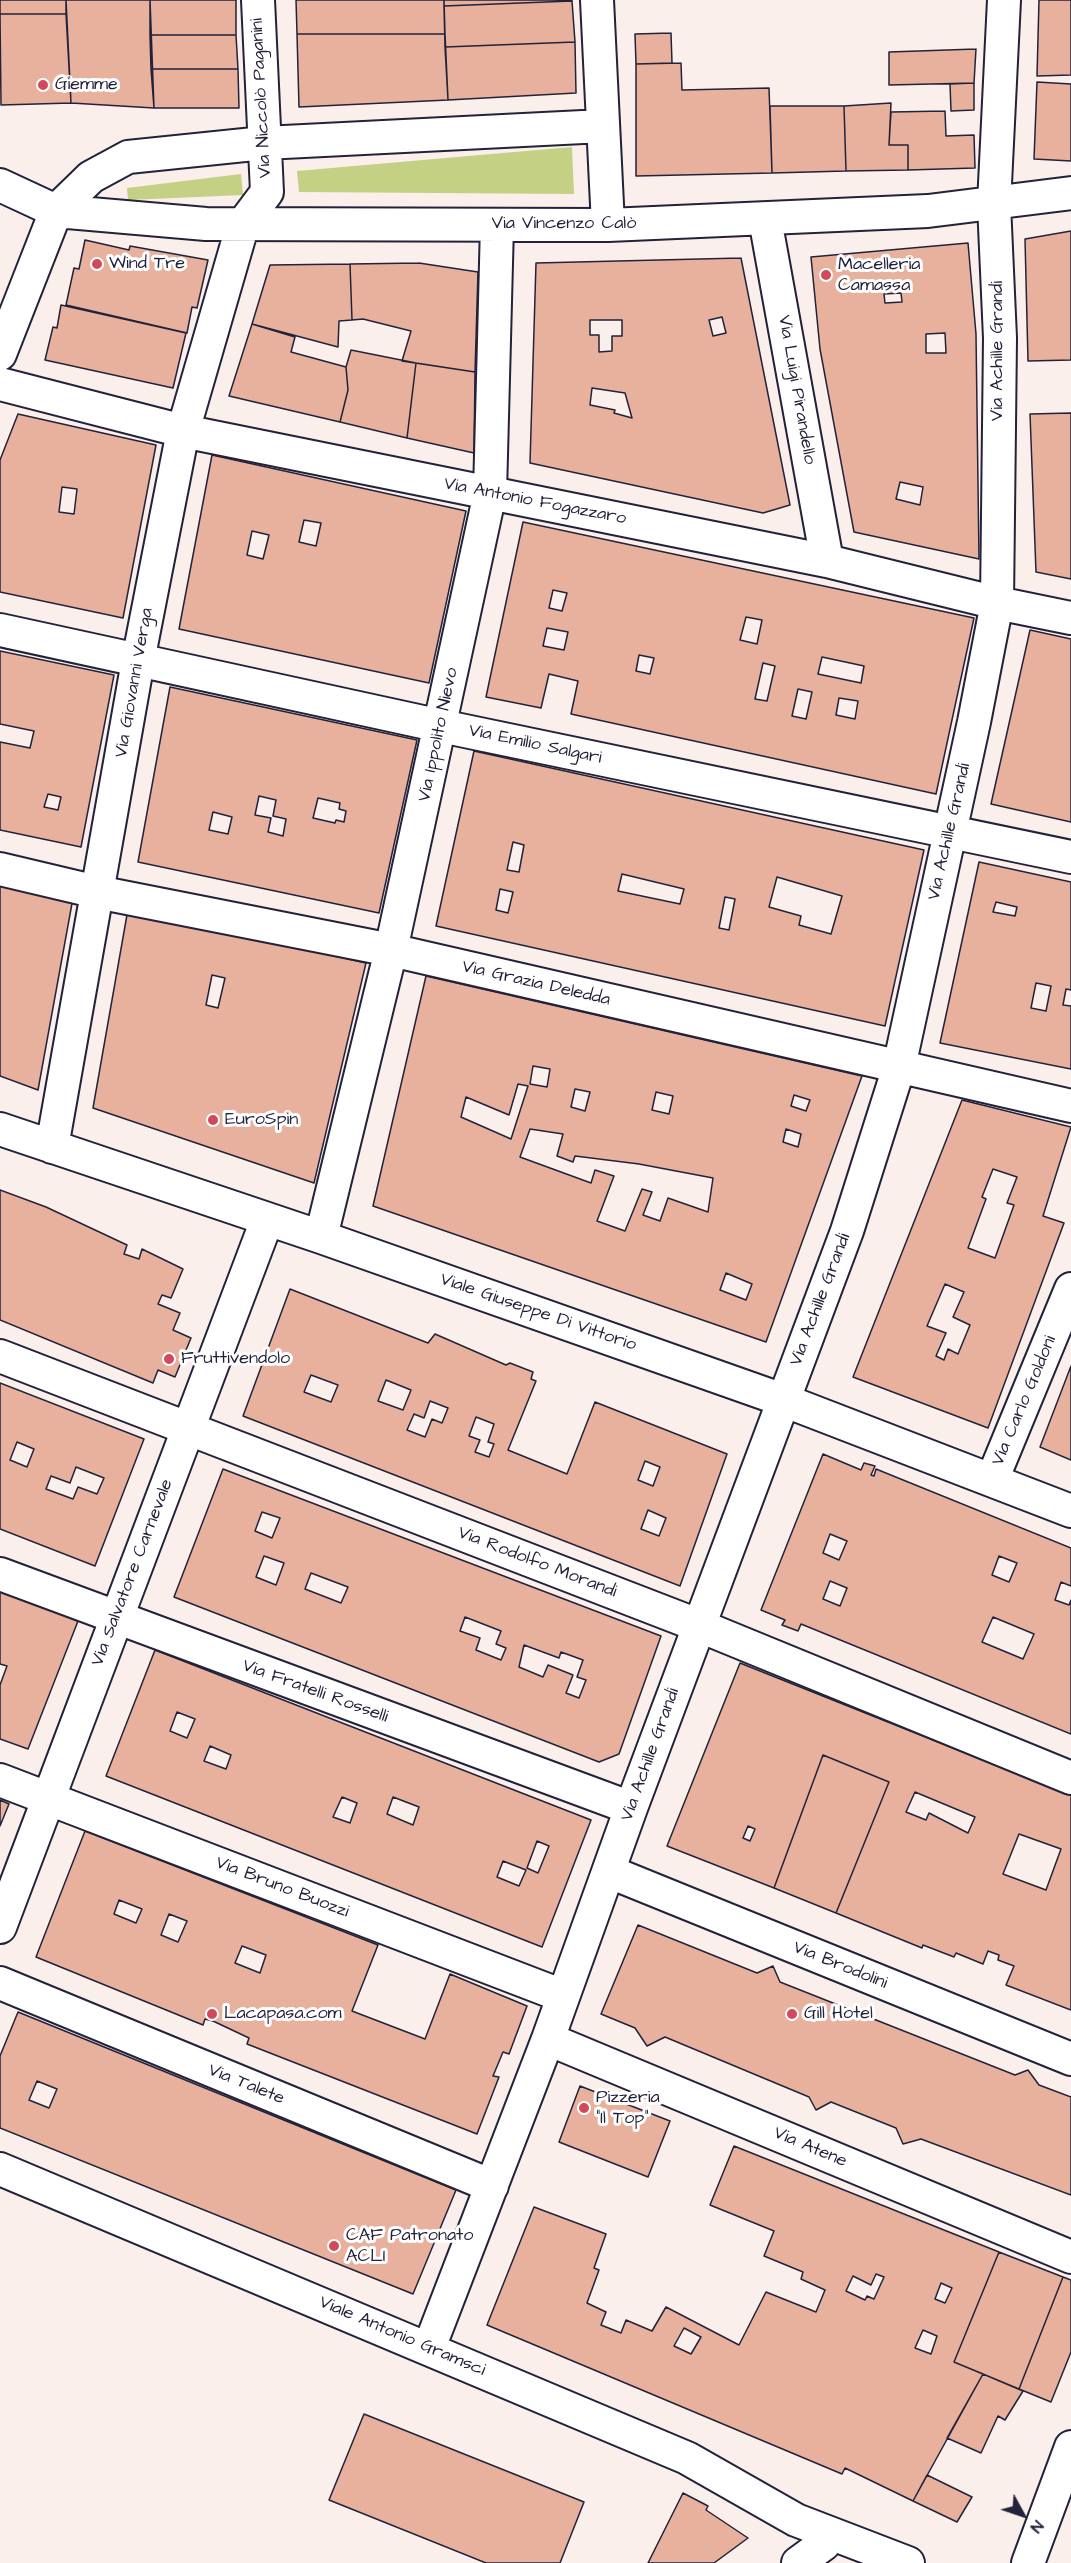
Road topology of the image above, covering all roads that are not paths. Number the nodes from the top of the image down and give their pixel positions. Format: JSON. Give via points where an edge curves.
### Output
{"nodes":[{"id":1,"x":258,"y":0,"type":"edge"},
{"id":2,"x":597,"y":0,"type":"edge"},
{"id":3,"x":1004,"y":0,"type":"edge"},
{"id":4,"x":603,"y":126,"type":"junction"},
{"id":5,"x":264,"y":143,"type":"junction"},
{"id":6,"x":0,"y":185,"type":"edge"},
{"id":7,"x":1071,"y":193,"type":"edge"},
{"id":8,"x":994,"y":204,"type":"junction"},
{"id":9,"x":56,"y":211,"type":"junction"},
{"id":10,"x":765,"y":219,"type":"junction"},
{"id":11,"x":243,"y":224,"type":"junction"},
{"id":12,"x":497,"y":225,"type":"junction"},
{"id":13,"x":608,"y":225,"type":"junction"},
{"id":14,"x":0,"y":354,"type":"edge"},
{"id":15,"x":0,"y":384,"type":"edge"},
{"id":16,"x":183,"y":431,"type":"junction"},
{"id":17,"x":490,"y":493,"type":"junction"},
{"id":18,"x":827,"y":561,"type":"junction"},
{"id":19,"x":997,"y":603,"type":"junction"},
{"id":20,"x":1071,"y":618,"type":"edge"},
{"id":21,"x":0,"y":630,"type":"edge"},
{"id":22,"x":138,"y":661,"type":"junction"},
{"id":23,"x":441,"y":726,"type":"junction"},
{"id":24,"x":949,"y":832,"type":"junction"},
{"id":25,"x":1071,"y":857,"type":"edge"},
{"id":26,"x":0,"y":869,"type":"edge"},
{"id":27,"x":97,"y":892,"type":"junction"},
{"id":28,"x":391,"y":950,"type":"junction"},
{"id":29,"x":899,"y":1067,"type":"junction"},
{"id":30,"x":1071,"y":1106,"type":"edge"},
{"id":31,"x":0,"y":1129,"type":"edge"},
{"id":32,"x":52,"y":1147,"type":"junction"},
{"id":33,"x":267,"y":1220,"type":"junction"},
{"id":34,"x":321,"y":1237,"type":"junction"},
{"id":35,"x":1071,"y":1288,"type":"edge"},
{"id":36,"x":0,"y":1356,"type":"edge"},
{"id":37,"x":783,"y":1400,"type":"junction"},
{"id":38,"x":188,"y":1429,"type":"junction"},
{"id":39,"x":992,"y":1480,"type":"junction"},
{"id":40,"x":1071,"y":1511,"type":"edge"},
{"id":41,"x":0,"y":1574,"type":"edge"},
{"id":42,"x":116,"y":1619,"type":"junction"},
{"id":43,"x":700,"y":1626,"type":"junction"},
{"id":44,"x":1071,"y":1778,"type":"edge"},
{"id":45,"x":0,"y":1780,"type":"edge"},
{"id":46,"x":49,"y":1799,"type":"junction"},
{"id":47,"x":631,"y":1808,"type":"junction"},
{"id":48,"x":610,"y":1872,"type":"junction"},
{"id":49,"x":0,"y":1927,"type":"edge"},
{"id":50,"x":0,"y":1983,"type":"edge"},
{"id":51,"x":563,"y":1996,"type":"junction"},
{"id":52,"x":548,"y":2039,"type":"junction"},
{"id":53,"x":1071,"y":2059,"type":"edge"},
{"id":54,"x":0,"y":2169,"type":"edge"},
{"id":55,"x":492,"y":2186,"type":"junction"},
{"id":56,"x":1071,"y":2257,"type":"edge"},
{"id":57,"x":429,"y":2348,"type":"junction"},
{"id":58,"x":1071,"y":2446,"type":"edge"},
{"id":59,"x":796,"y":2520,"type":"junction"},
{"id":60,"x":836,"y":2553,"type":"edge"},
{"id":61,"x":798,"y":2563,"type":"edge"},
{"id":62,"x":908,"y":2563,"type":"edge"},
{"id":63,"x":1028,"y":2563,"type":"edge"}],
"edges":[{"from":1,"to":5,"type":"street","name":"Via Niccolò Paganini"},
{"from":2,"to":4,"type":"street"},
{"from":3,"to":8,"type":"street","name":"Via Achille Grandi"},
{"from":4,"to":5,"type":"street"},
{"from":4,"to":13,"type":"street"},
{"from":5,"to":9,"type":"street","via":[[128,157],[91,177]]},
{"from":5,"to":11,"type":"street","name":"Via Niccolò Paganini","via":[[267,192]]},
{"from":6,"to":9,"type":"street","name":"Via Vincenzo Calò"},
{"from":7,"to":8,"type":"street","name":"Via Vincenzo Calò"},
{"from":8,"to":10,"type":"street","name":"Via Vincenzo Calò"},
{"from":8,"to":19,"type":"street","name":"Via Achille Grandi","via":[[1000,338]]},
{"from":9,"to":11,"type":"street","name":"Via Vincenzo Calò"},
{"from":9,"to":14,"type":"street"},
{"from":10,"to":13,"type":"street","name":"Via Vincenzo Calò"},
{"from":10,"to":18,"type":"street","name":"Via Luigi Pirandello"},
{"from":11,"to":12,"type":"street","name":"Via Vincenzo Calò"},
{"from":11,"to":16,"type":"street","name":"Via Giovanni Verga"},
{"from":12,"to":13,"type":"street","name":"Via Vincenzo Calò"},
{"from":12,"to":17,"type":"street","name":"Via Ippolito Nievo"},
{"from":15,"to":16,"type":"street","name":"Via Antonio Fogazzaro"},
{"from":16,"to":17,"type":"street","name":"Via Antonio Fogazzaro"},
{"from":16,"to":22,"type":"street","name":"Via Giovanni Verga"},
{"from":17,"to":18,"type":"street","name":"Via Antonio Fogazzaro"},
{"from":17,"to":23,"type":"street","name":"Via Ippolito Nievo"},
{"from":18,"to":19,"type":"street","name":"Via Antonio Fogazzaro"},
{"from":19,"to":20,"type":"street","name":"Via Antonio Fogazzaro"},
{"from":19,"to":24,"type":"street","name":"Via Achille Grandi"},
{"from":21,"to":22,"type":"street","name":"Via Emilio Salgari"},
{"from":22,"to":23,"type":"street","name":"Via Emilio Salgari"},
{"from":22,"to":27,"type":"street","name":"Via Giovanni Verga"},
{"from":23,"to":24,"type":"street","name":"Via Emilio Salgari"},
{"from":23,"to":28,"type":"street","name":"Via Ippolito Nievo"},
{"from":24,"to":25,"type":"street","name":"Via Emilio Salgari"},
{"from":24,"to":29,"type":"street","name":"Via Achille Grandi"},
{"from":26,"to":27,"type":"street","name":"Via Grazia Deledda"},
{"from":27,"to":28,"type":"street","name":"Via Grazia Deledda"},
{"from":27,"to":32,"type":"street","name":"Via Giovanni Verga"},
{"from":28,"to":29,"type":"street","name":"Via Grazia Deledda"},
{"from":28,"to":34,"type":"street","name":"Via Ippolito Nievo"},
{"from":29,"to":30,"type":"street","name":"Via Grazia Deledda"},
{"from":29,"to":37,"type":"street","name":"Via Achille Grandi","via":[[847,1231]]},
{"from":31,"to":32,"type":"street","name":"Viale Giuseppe Di Vittorio"},
{"from":32,"to":33,"type":"street","name":"Viale Giuseppe Di Vittorio"},
{"from":33,"to":34,"type":"street","name":"Viale Giuseppe Di Vittorio"},
{"from":33,"to":38,"type":"street","name":"Via Salvatore Carnevale"},
{"from":34,"to":37,"type":"street","name":"Viale Giuseppe Di Vittorio"},
{"from":35,"to":39,"type":"street","name":"Via Carlo Goldoni"},
{"from":36,"to":38,"type":"street","name":"Via Rodolfo Morandi"},
{"from":37,"to":39,"type":"street","name":"Viale Giuseppe Di Vittorio"},
{"from":37,"to":43,"type":"street","name":"Via Achille Grandi"},
{"from":38,"to":42,"type":"street","name":"Via Salvatore Carnevale"},
{"from":38,"to":43,"type":"street","name":"Via Rodolfo Morandi"},
{"from":39,"to":40,"type":"street","name":"Viale Giuseppe Di Vittorio"},
{"from":41,"to":42,"type":"street","name":"Via Fratelli Rosselli"},
{"from":42,"to":46,"type":"street","name":"Via Salvatore Carnevale"},
{"from":42,"to":47,"type":"street","name":"Via Fratelli Rosselli"},
{"from":43,"to":44,"type":"street","name":"Via Rodolfo Morandi"},
{"from":43,"to":47,"type":"street","name":"Via Achille Grandi"},
{"from":45,"to":46,"type":"street","name":"Via Bruno Buozzi"},
{"from":46,"to":49,"type":"street","name":"Via Salvatore Carnevale"},
{"from":46,"to":51,"type":"street","name":"Via Bruno Buozzi"},
{"from":47,"to":48,"type":"street","name":"Via Achille Grandi"},
{"from":48,"to":51,"type":"street","name":"Via Achille Grandi"},
{"from":48,"to":53,"type":"street","name":"Via Brodolini"},
{"from":50,"to":55,"type":"street","name":"Via Talete"},
{"from":51,"to":52,"type":"street","name":"Via Achille Grandi"},
{"from":52,"to":55,"type":"street","name":"Via Achille Grandi"},
{"from":52,"to":56,"type":"street","name":"Via Atene"},
{"from":54,"to":57,"type":"street","name":"Viale Antonio Gramsci"},
{"from":55,"to":57,"type":"street","name":"Via Achille Grandi"},
{"from":57,"to":59,"type":"street","name":"Viale Antonio Gramsci","via":[[687,2458]]},
{"from":58,"to":63,"type":"street"},
{"from":59,"to":60,"type":"street","name":"Viale Antonio Gramsci"},
{"from":59,"to":62,"type":"street","name":"Viale Antonio Gramsci"},
{"from":60,"to":61,"type":"street"}]}
